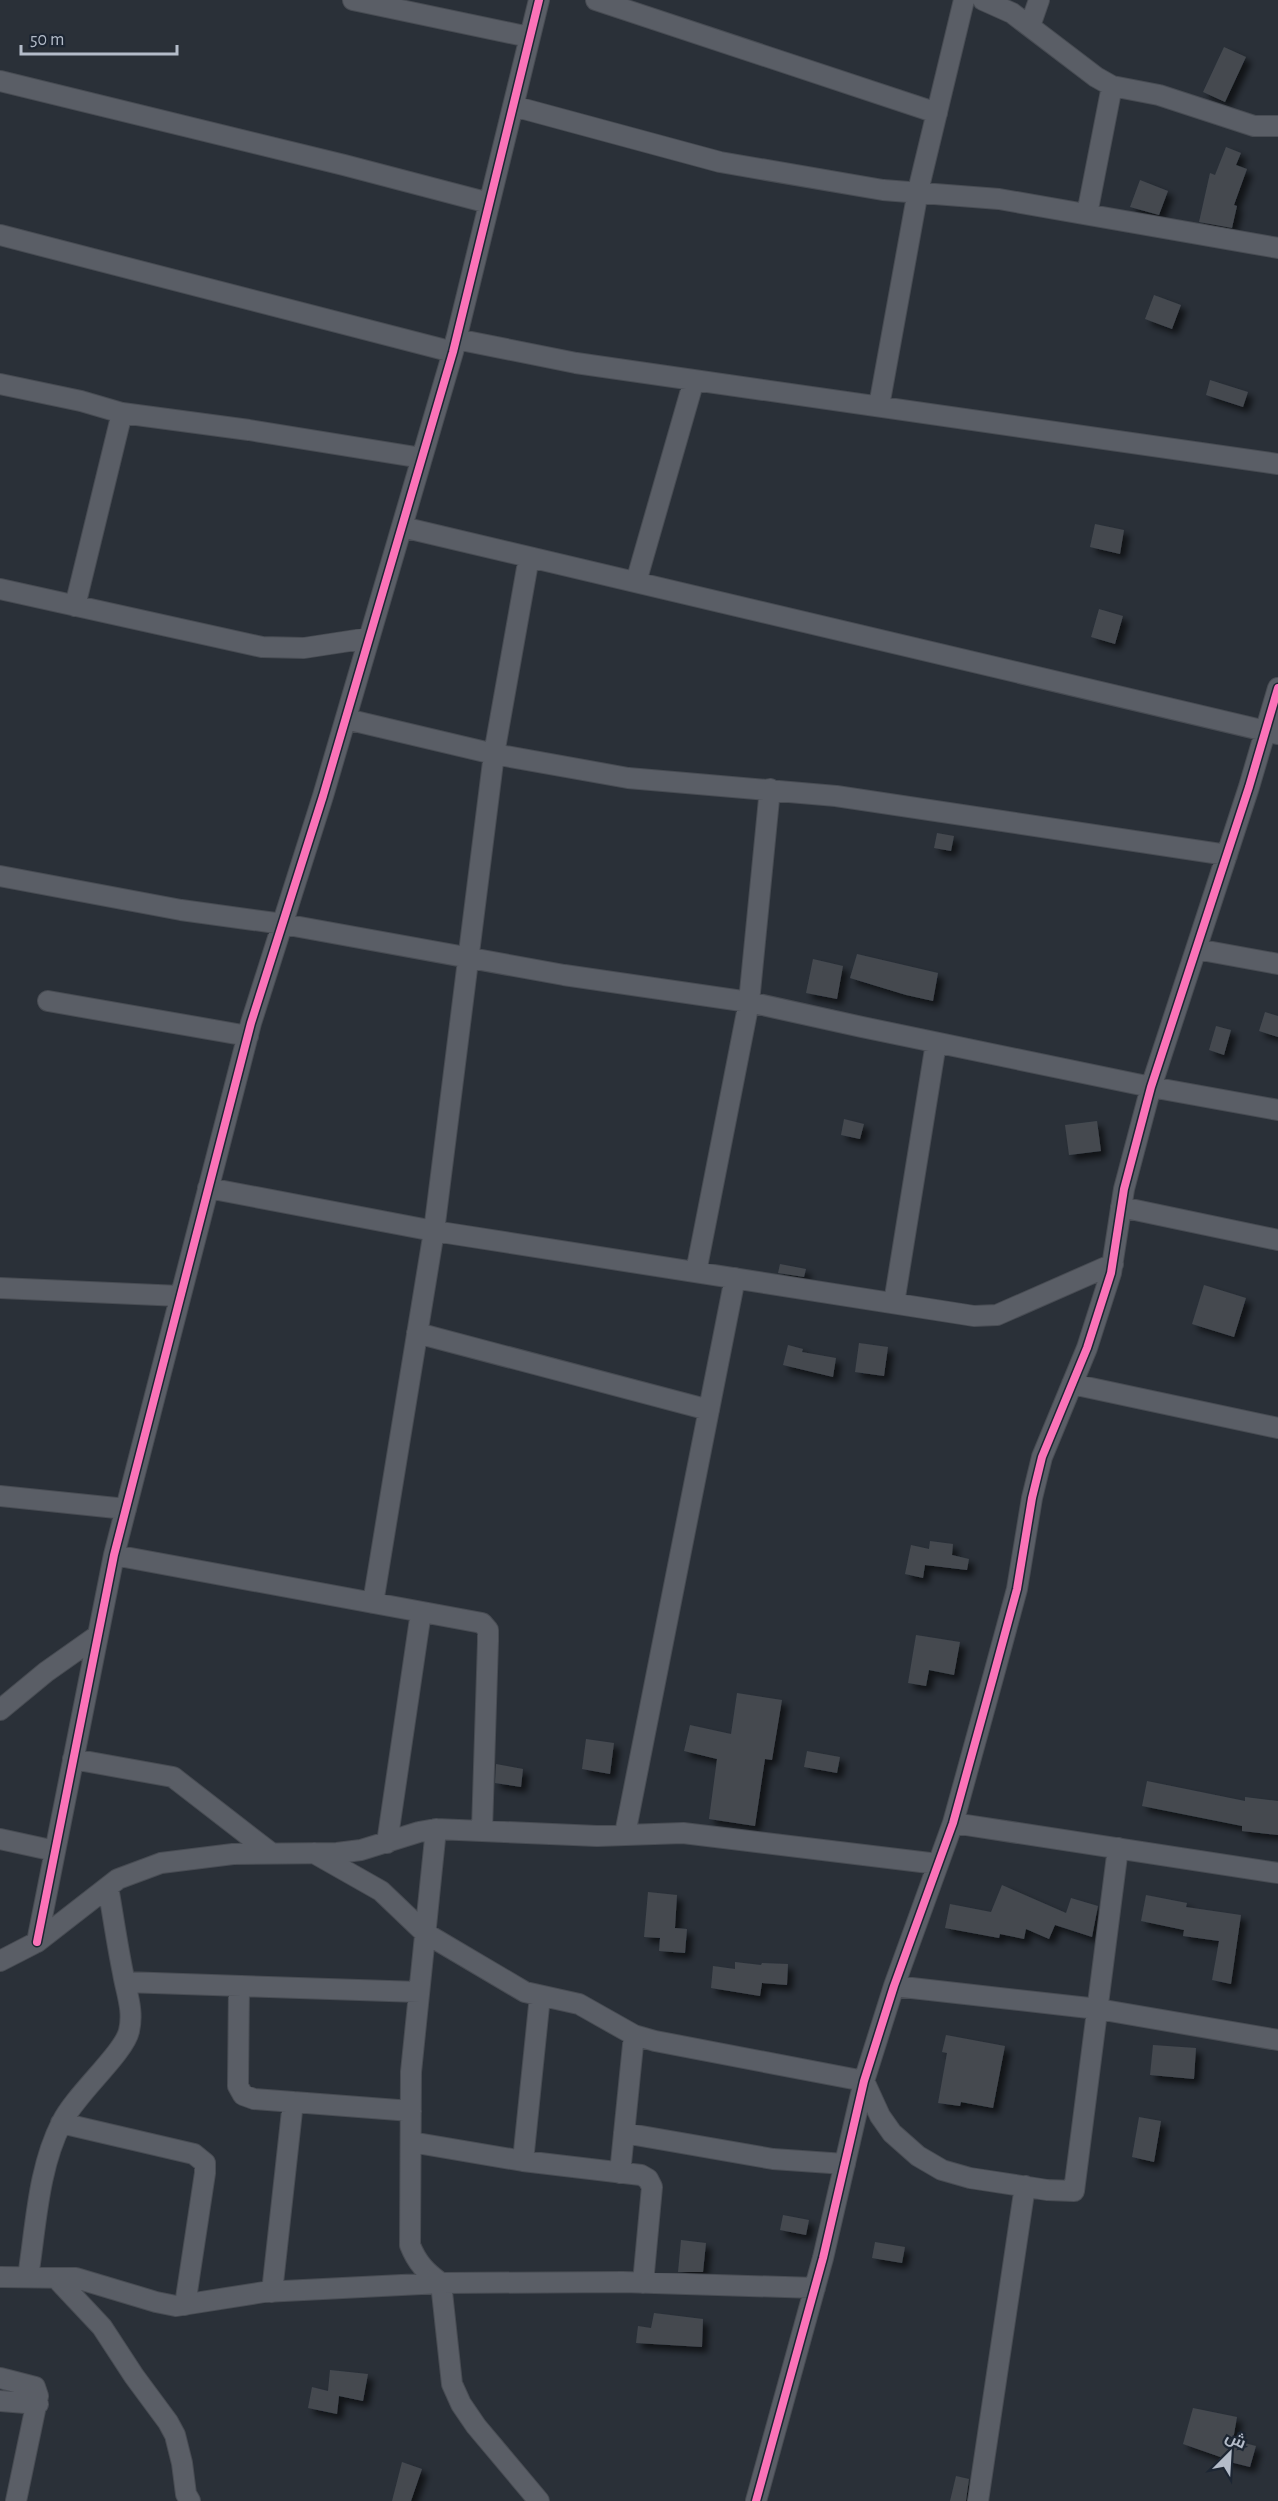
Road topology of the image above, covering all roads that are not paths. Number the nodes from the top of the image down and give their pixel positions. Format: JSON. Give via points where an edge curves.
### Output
{"nodes":[{"id":1,"x":353,"y":0,"type":"edge"},
{"id":2,"x":539,"y":0,"type":"edge"},
{"id":3,"x":596,"y":0,"type":"edge"},
{"id":4,"x":964,"y":0,"type":"edge"},
{"id":5,"x":982,"y":0,"type":"edge"},
{"id":6,"x":1039,"y":0,"type":"edge"},
{"id":7,"x":1030,"y":26,"type":"junction"},
{"id":8,"x":530,"y":37,"type":"junction"},
{"id":9,"x":0,"y":81,"type":"edge"},
{"id":10,"x":1112,"y":86,"type":"junction"},
{"id":11,"x":513,"y":106,"type":"junction"},
{"id":12,"x":937,"y":113,"type":"junction"},
{"id":13,"x":1278,"y":126,"type":"edge"},
{"id":14,"x":918,"y":192,"type":"junction"},
{"id":15,"x":489,"y":203,"type":"junction"},
{"id":16,"x":1087,"y":214,"type":"junction"},
{"id":17,"x":0,"y":235,"type":"edge"},
{"id":18,"x":1278,"y":248,"type":"edge"},
{"id":19,"x":455,"y":346,"type":"junction"},
{"id":20,"x":694,"y":380,"type":"junction"},
{"id":21,"x":0,"y":384,"type":"edge"},
{"id":22,"x":879,"y":406,"type":"junction"},
{"id":23,"x":122,"y":413,"type":"junction"},
{"id":24,"x":422,"y":458,"type":"junction"},
{"id":25,"x":1278,"y":464,"type":"edge"},
{"id":26,"x":402,"y":527,"type":"junction"},
{"id":27,"x":529,"y":557,"type":"junction"},
{"id":28,"x":636,"y":582,"type":"junction"},
{"id":29,"x":0,"y":589,"type":"edge"},
{"id":30,"x":75,"y":606,"type":"junction"},
{"id":31,"x":369,"y":638,"type":"junction"},
{"id":32,"x":1278,"y":688,"type":"edge"},
{"id":33,"x":346,"y":719,"type":"junction"},
{"id":34,"x":1272,"y":732,"type":"edge"},
{"id":35,"x":494,"y":754,"type":"junction"},
{"id":36,"x":770,"y":789,"type":"junction"},
{"id":37,"x":1227,"y":855,"type":"junction"},
{"id":38,"x":0,"y":876,"type":"edge"},
{"id":39,"x":283,"y":924,"type":"junction"},
{"id":40,"x":1196,"y":949,"type":"junction"},
{"id":41,"x":467,"y":957,"type":"junction"},
{"id":42,"x":1278,"y":964,"type":"edge"},
{"id":43,"x":48,"y":1001,"type":"dead end"},
{"id":44,"x":750,"y":1002,"type":"junction"},
{"id":45,"x":248,"y":1036,"type":"junction"},
{"id":46,"x":936,"y":1043,"type":"junction"},
{"id":47,"x":1151,"y":1087,"type":"junction"},
{"id":48,"x":1278,"y":1110,"type":"edge"},
{"id":49,"x":208,"y":1188,"type":"junction"},
{"id":50,"x":1121,"y":1207,"type":"junction"},
{"id":51,"x":434,"y":1231,"type":"junction"},
{"id":52,"x":1278,"y":1240,"type":"edge"},
{"id":53,"x":1113,"y":1264,"type":"junction"},
{"id":54,"x":696,"y":1272,"type":"junction"},
{"id":55,"x":735,"y":1278,"type":"junction"},
{"id":56,"x":0,"y":1288,"type":"edge"},
{"id":57,"x":180,"y":1296,"type":"junction"},
{"id":58,"x":894,"y":1303,"type":"junction"},
{"id":59,"x":417,"y":1333,"type":"junction"},
{"id":60,"x":1072,"y":1384,"type":"junction"},
{"id":61,"x":709,"y":1410,"type":"junction"},
{"id":62,"x":1278,"y":1428,"type":"edge"},
{"id":63,"x":0,"y":1496,"type":"edge"},
{"id":64,"x":126,"y":1509,"type":"junction"},
{"id":65,"x":114,"y":1555,"type":"junction"},
{"id":66,"x":373,"y":1603,"type":"junction"},
{"id":67,"x":421,"y":1612,"type":"junction"},
{"id":68,"x":97,"y":1636,"type":"junction"},
{"id":69,"x":0,"y":1710,"type":"edge"},
{"id":70,"x":73,"y":1759,"type":"junction"},
{"id":71,"x":953,"y":1823,"type":"junction"},
{"id":72,"x":436,"y":1829,"type":"junction"},
{"id":73,"x":482,"y":1830,"type":"junction"},
{"id":74,"x":625,"y":1834,"type":"junction"},
{"id":75,"x":0,"y":1839,"type":"edge"},
{"id":76,"x":387,"y":1843,"type":"junction"},
{"id":77,"x":1118,"y":1848,"type":"junction"},
{"id":78,"x":55,"y":1851,"type":"junction"},
{"id":79,"x":271,"y":1853,"type":"junction"},
{"id":80,"x":314,"y":1853,"type":"junction"},
{"id":81,"x":938,"y":1864,"type":"junction"},
{"id":82,"x":1278,"y":1873,"type":"edge"},
{"id":83,"x":108,"y":1887,"type":"junction"},
{"id":84,"x":425,"y":1933,"type":"junction"},
{"id":85,"x":37,"y":1942,"type":"junction"},
{"id":86,"x":0,"y":1961,"type":"edge"},
{"id":87,"x":125,"y":1982,"type":"junction"},
{"id":88,"x":239,"y":1986,"type":"junction"},
{"id":89,"x":894,"y":1986,"type":"junction"},
{"id":90,"x":419,"y":1992,"type":"junction"},
{"id":91,"x":540,"y":1996,"type":"junction"},
{"id":92,"x":1098,"y":2009,"type":"junction"},
{"id":93,"x":634,"y":2035,"type":"junction"},
{"id":94,"x":1278,"y":2040,"type":"edge"},
{"id":95,"x":864,"y":2081,"type":"junction"},
{"id":96,"x":293,"y":2102,"type":"junction"},
{"id":97,"x":411,"y":2111,"type":"junction"},
{"id":98,"x":61,"y":2122,"type":"junction"},
{"id":99,"x":624,"y":2133,"type":"junction"},
{"id":100,"x":411,"y":2142,"type":"junction"},
{"id":101,"x":523,"y":2161,"type":"junction"},
{"id":102,"x":845,"y":2164,"type":"junction"},
{"id":103,"x":620,"y":2173,"type":"junction"},
{"id":104,"x":1025,"y":2186,"type":"junction"},
{"id":105,"x":0,"y":2277,"type":"edge"},
{"id":106,"x":28,"y":2277,"type":"junction"},
{"id":107,"x":56,"y":2278,"type":"junction"},
{"id":108,"x":441,"y":2283,"type":"junction"},
{"id":109,"x":644,"y":2283,"type":"junction"},
{"id":110,"x":815,"y":2288,"type":"junction"},
{"id":111,"x":273,"y":2292,"type":"junction"},
{"id":112,"x":185,"y":2305,"type":"junction"},
{"id":113,"x":0,"y":2378,"type":"edge"},
{"id":114,"x":0,"y":2401,"type":"edge"},
{"id":115,"x":38,"y":2404,"type":"junction"},
{"id":116,"x":16,"y":2501,"type":"edge"},
{"id":117,"x":190,"y":2501,"type":"edge"},
{"id":118,"x":539,"y":2501,"type":"edge"},
{"id":119,"x":756,"y":2501,"type":"edge"},
{"id":120,"x":978,"y":2501,"type":"edge"}],
"edges":[{"from":1,"to":8,"type":"street"},
{"from":2,"to":8,"type":"street"},
{"from":3,"to":12,"type":"street"},
{"from":4,"to":12,"type":"street"},
{"from":5,"to":7,"type":"street"},
{"from":6,"to":7,"type":"street"},
{"from":7,"to":10,"type":"street"},
{"from":8,"to":11,"type":"street"},
{"from":9,"to":15,"type":"street"},
{"from":10,"to":13,"type":"street","via":[[1159,95],[1254,126]]},
{"from":10,"to":16,"type":"street"},
{"from":11,"to":14,"type":"street","via":[[720,162],[883,190]]},
{"from":11,"to":15,"type":"street"},
{"from":12,"to":14,"type":"street"},
{"from":14,"to":16,"type":"street","via":[[999,199]]},
{"from":14,"to":22,"type":"street"},
{"from":15,"to":19,"type":"street"},
{"from":16,"to":18,"type":"street"},
{"from":17,"to":19,"type":"street"},
{"from":19,"to":20,"type":"street"},
{"from":19,"to":24,"type":"street"},
{"from":20,"to":22,"type":"street"},
{"from":20,"to":28,"type":"street"},
{"from":21,"to":23,"type":"street"},
{"from":22,"to":25,"type":"street"},
{"from":23,"to":24,"type":"street"},
{"from":23,"to":30,"type":"street"},
{"from":24,"to":26,"type":"street"},
{"from":26,"to":27,"type":"street"},
{"from":26,"to":31,"type":"street"},
{"from":27,"to":28,"type":"street"},
{"from":27,"to":35,"type":"street"},
{"from":28,"to":34,"type":"street"},
{"from":29,"to":30,"type":"street"},
{"from":30,"to":31,"type":"street","via":[[262,647],[304,648]]},
{"from":31,"to":33,"type":"street"},
{"from":32,"to":34,"type":"street"},
{"from":33,"to":35,"type":"street"},
{"from":33,"to":39,"type":"street"},
{"from":34,"to":37,"type":"street"},
{"from":35,"to":36,"type":"street","via":[[628,778]]},
{"from":35,"to":41,"type":"street"},
{"from":36,"to":37,"type":"street"},
{"from":36,"to":44,"type":"street"},
{"from":37,"to":40,"type":"street"},
{"from":38,"to":39,"type":"street","via":[[181,910]]},
{"from":39,"to":41,"type":"street"},
{"from":39,"to":45,"type":"street"},
{"from":40,"to":42,"type":"street"},
{"from":40,"to":47,"type":"street"},
{"from":41,"to":44,"type":"street"},
{"from":41,"to":51,"type":"street"},
{"from":43,"to":45,"type":"street"},
{"from":44,"to":46,"type":"street"},
{"from":44,"to":54,"type":"street"},
{"from":45,"to":49,"type":"street"},
{"from":46,"to":47,"type":"street"},
{"from":46,"to":58,"type":"street"},
{"from":47,"to":48,"type":"street"},
{"from":47,"to":50,"type":"street"},
{"from":49,"to":51,"type":"street"},
{"from":49,"to":57,"type":"street"},
{"from":50,"to":52,"type":"street"},
{"from":50,"to":53,"type":"street"},
{"from":51,"to":54,"type":"street"},
{"from":51,"to":59,"type":"street"},
{"from":53,"to":58,"type":"street","via":[[997,1315],[974,1316]]},
{"from":53,"to":60,"type":"street"},
{"from":54,"to":55,"type":"street"},
{"from":55,"to":58,"type":"street"},
{"from":55,"to":61,"type":"street"},
{"from":56,"to":57,"type":"street"},
{"from":57,"to":64,"type":"street"},
{"from":59,"to":61,"type":"street"},
{"from":59,"to":66,"type":"street"},
{"from":60,"to":62,"type":"street"},
{"from":60,"to":71,"type":"street","via":[[1038,1473],[1017,1589]]},
{"from":61,"to":74,"type":"street"},
{"from":63,"to":64,"type":"street"},
{"from":64,"to":65,"type":"street"},
{"from":65,"to":66,"type":"street"},
{"from":65,"to":68,"type":"street"},
{"from":66,"to":67,"type":"street"},
{"from":67,"to":73,"type":"street","via":[[482,1623],[488,1630]]},
{"from":67,"to":76,"type":"street"},
{"from":68,"to":69,"type":"street"},
{"from":68,"to":70,"type":"street"},
{"from":70,"to":78,"type":"street"},
{"from":70,"to":79,"type":"street","via":[[173,1777]]},
{"from":71,"to":77,"type":"street"},
{"from":71,"to":81,"type":"street"},
{"from":72,"to":73,"type":"street"},
{"from":72,"to":76,"type":"street"},
{"from":72,"to":84,"type":"street"},
{"from":73,"to":74,"type":"street"},
{"from":74,"to":81,"type":"street","via":[[716,1836]]},
{"from":75,"to":78,"type":"street"},
{"from":76,"to":80,"type":"street","via":[[361,1850]]},
{"from":77,"to":82,"type":"street"},
{"from":77,"to":92,"type":"street"},
{"from":78,"to":85,"type":"street"},
{"from":79,"to":80,"type":"street"},
{"from":79,"to":83,"type":"street","via":[[161,1863],[118,1879]]},
{"from":80,"to":84,"type":"street","via":[[381,1891]]},
{"from":81,"to":89,"type":"street"},
{"from":83,"to":85,"type":"street"},
{"from":83,"to":87,"type":"street"},
{"from":84,"to":90,"type":"street"},
{"from":84,"to":91,"type":"street","via":[[525,1992]]},
{"from":85,"to":86,"type":"street"},
{"from":87,"to":88,"type":"street"},
{"from":87,"to":98,"type":"street","via":[[131,2016],[129,2033]]},
{"from":88,"to":90,"type":"street"},
{"from":88,"to":96,"type":"street","via":[[240,2091],[254,2099]]},
{"from":89,"to":92,"type":"street"},
{"from":89,"to":95,"type":"street"},
{"from":90,"to":97,"type":"street"},
{"from":91,"to":93,"type":"street","via":[[579,2004]]},
{"from":91,"to":101,"type":"street"},
{"from":92,"to":94,"type":"street"},
{"from":92,"to":104,"type":"street","via":[[1074,2191]]},
{"from":93,"to":95,"type":"street"},
{"from":93,"to":99,"type":"street"},
{"from":95,"to":102,"type":"street"},
{"from":95,"to":104,"type":"street","via":[[892,2133],[918,2156],[942,2170],[970,2178]]},
{"from":96,"to":97,"type":"street"},
{"from":96,"to":111,"type":"street"},
{"from":97,"to":100,"type":"street"},
{"from":98,"to":106,"type":"street","via":[[47,2156]]},
{"from":98,"to":112,"type":"street","via":[[194,2154],[205,2163]]},
{"from":99,"to":102,"type":"street","via":[[773,2159]]},
{"from":99,"to":103,"type":"street"},
{"from":100,"to":101,"type":"street"},
{"from":100,"to":108,"type":"street","via":[[410,2245],[415,2259]]},
{"from":101,"to":103,"type":"street"},
{"from":102,"to":110,"type":"street"},
{"from":103,"to":109,"type":"street","via":[[641,2175],[652,2187]]},
{"from":104,"to":120,"type":"street"},
{"from":105,"to":106,"type":"street"},
{"from":106,"to":107,"type":"street"},
{"from":107,"to":112,"type":"street","via":[[94,2282],[156,2302]]},
{"from":107,"to":117,"type":"street","via":[[102,2327],[168,2422],[175,2435]]},
{"from":108,"to":109,"type":"street"},
{"from":108,"to":111,"type":"street"},
{"from":108,"to":118,"type":"street","via":[[452,2384],[476,2426]]},
{"from":109,"to":110,"type":"street"},
{"from":110,"to":119,"type":"street"},
{"from":111,"to":112,"type":"street"},
{"from":113,"to":115,"type":"street","via":[[35,2387]]},
{"from":114,"to":115,"type":"street"},
{"from":115,"to":116,"type":"street"}]}
